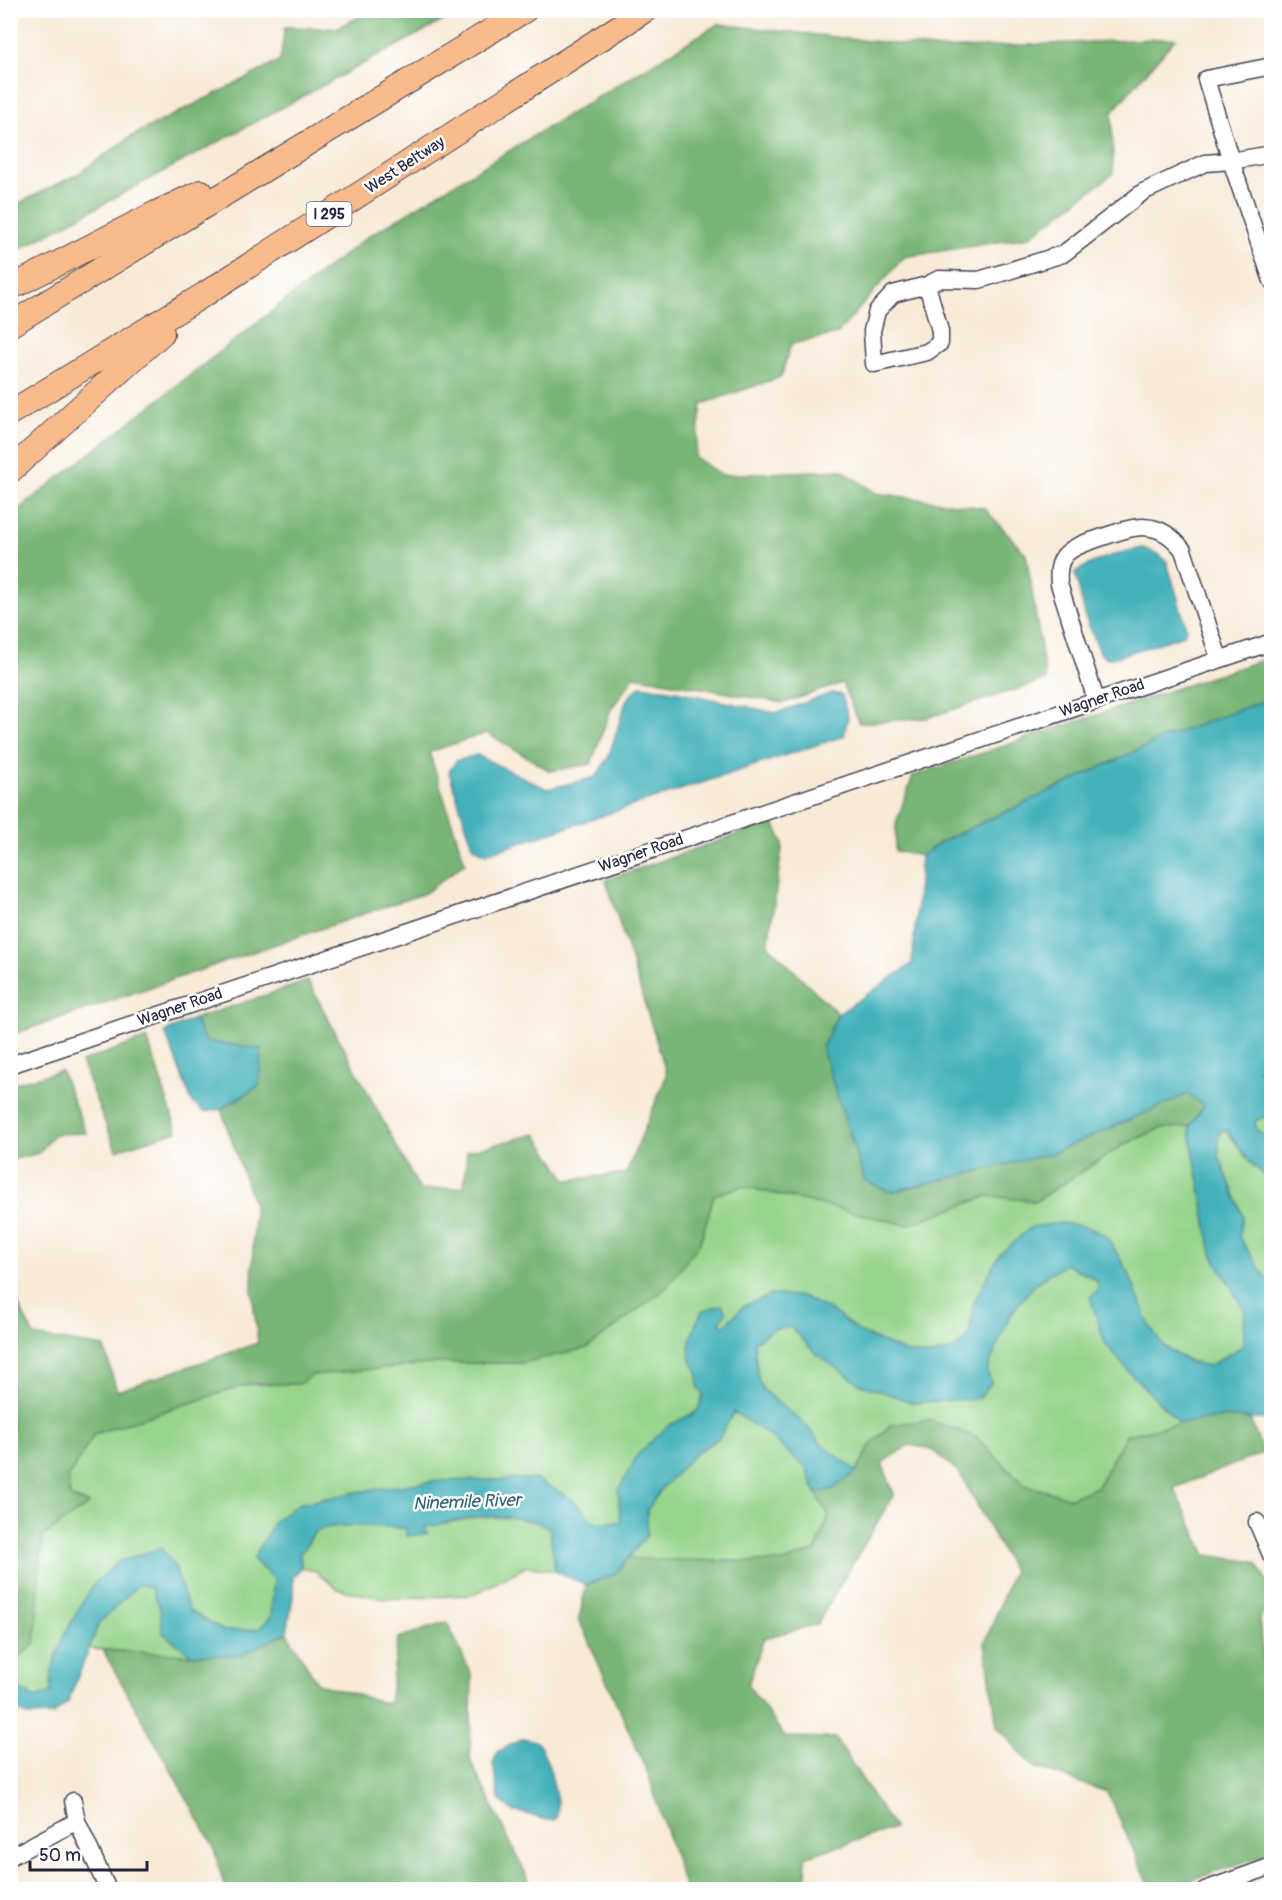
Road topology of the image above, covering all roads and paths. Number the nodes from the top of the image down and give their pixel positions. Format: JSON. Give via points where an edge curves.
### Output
{"nodes":[{"id":1,"x":525,"y":10,"type":"edge"},
{"id":2,"x":645,"y":10,"type":"edge"},
{"id":3,"x":1272,"y":66,"type":"edge"},
{"id":4,"x":303,"y":144,"type":"junction"},
{"id":5,"x":1272,"y":154,"type":"edge"},
{"id":6,"x":1231,"y":161,"type":"junction"},
{"id":7,"x":1272,"y":281,"type":"edge"},
{"id":8,"x":927,"y":285,"type":"junction"},
{"id":9,"x":10,"y":288,"type":"edge"},
{"id":10,"x":205,"y":294,"type":"junction"},
{"id":11,"x":10,"y":325,"type":"edge"},
{"id":12,"x":10,"y":413,"type":"edge"},
{"id":13,"x":10,"y":471,"type":"edge"},
{"id":14,"x":1272,"y":642,"type":"edge"},
{"id":15,"x":1219,"y":658,"type":"junction"},
{"id":16,"x":1096,"y":700,"type":"junction"},
{"id":17,"x":10,"y":1065,"type":"edge"},
{"id":18,"x":1257,"y":1522,"type":"dead end"},
{"id":19,"x":1272,"y":1557,"type":"edge"},
{"id":20,"x":73,"y":1801,"type":"dead end"},
{"id":21,"x":77,"y":1821,"type":"junction"},
{"id":22,"x":10,"y":1857,"type":"edge"},
{"id":23,"x":1272,"y":1866,"type":"edge"},
{"id":24,"x":108,"y":1890,"type":"edge"},
{"id":25,"x":1205,"y":1890,"type":"edge"}],
"edges":[{"from":1,"to":4,"type":"highway"},
{"from":2,"to":10,"type":"highway","name":"West Beltway","number":"I 295"},
{"from":3,"to":6,"type":"street","via":[[1206,79]]},
{"from":4,"to":9,"type":"highway"},
{"from":4,"to":11,"type":"highway"},
{"from":5,"to":6,"type":"street"},
{"from":6,"to":7,"type":"street"},
{"from":6,"to":8,"type":"street","via":[[1205,163],[1143,192],[1063,254],[979,280],[939,279]]},
{"from":8,"to":8,"type":"street","via":[[940,344],[874,364],[872,331],[877,311],[893,294]]},
{"from":10,"to":12,"type":"highway","name":"West Beltway","number":"I 295"},
{"from":10,"to":13,"type":"highway"},
{"from":14,"to":15,"type":"street","name":"Wagner Road"},
{"from":15,"to":16,"type":"street","name":"Wagner Road"},
{"from":15,"to":16,"type":"street","via":[[1183,550],[1161,530],[1131,527],[1075,548],[1066,554],[1058,572]]},
{"from":16,"to":17,"type":"street","name":"Wagner Road"},
{"from":18,"to":19,"type":"street"},
{"from":20,"to":21,"type":"street"},
{"from":21,"to":22,"type":"street"},
{"from":21,"to":24,"type":"street"},
{"from":23,"to":25,"type":"street"}]}
